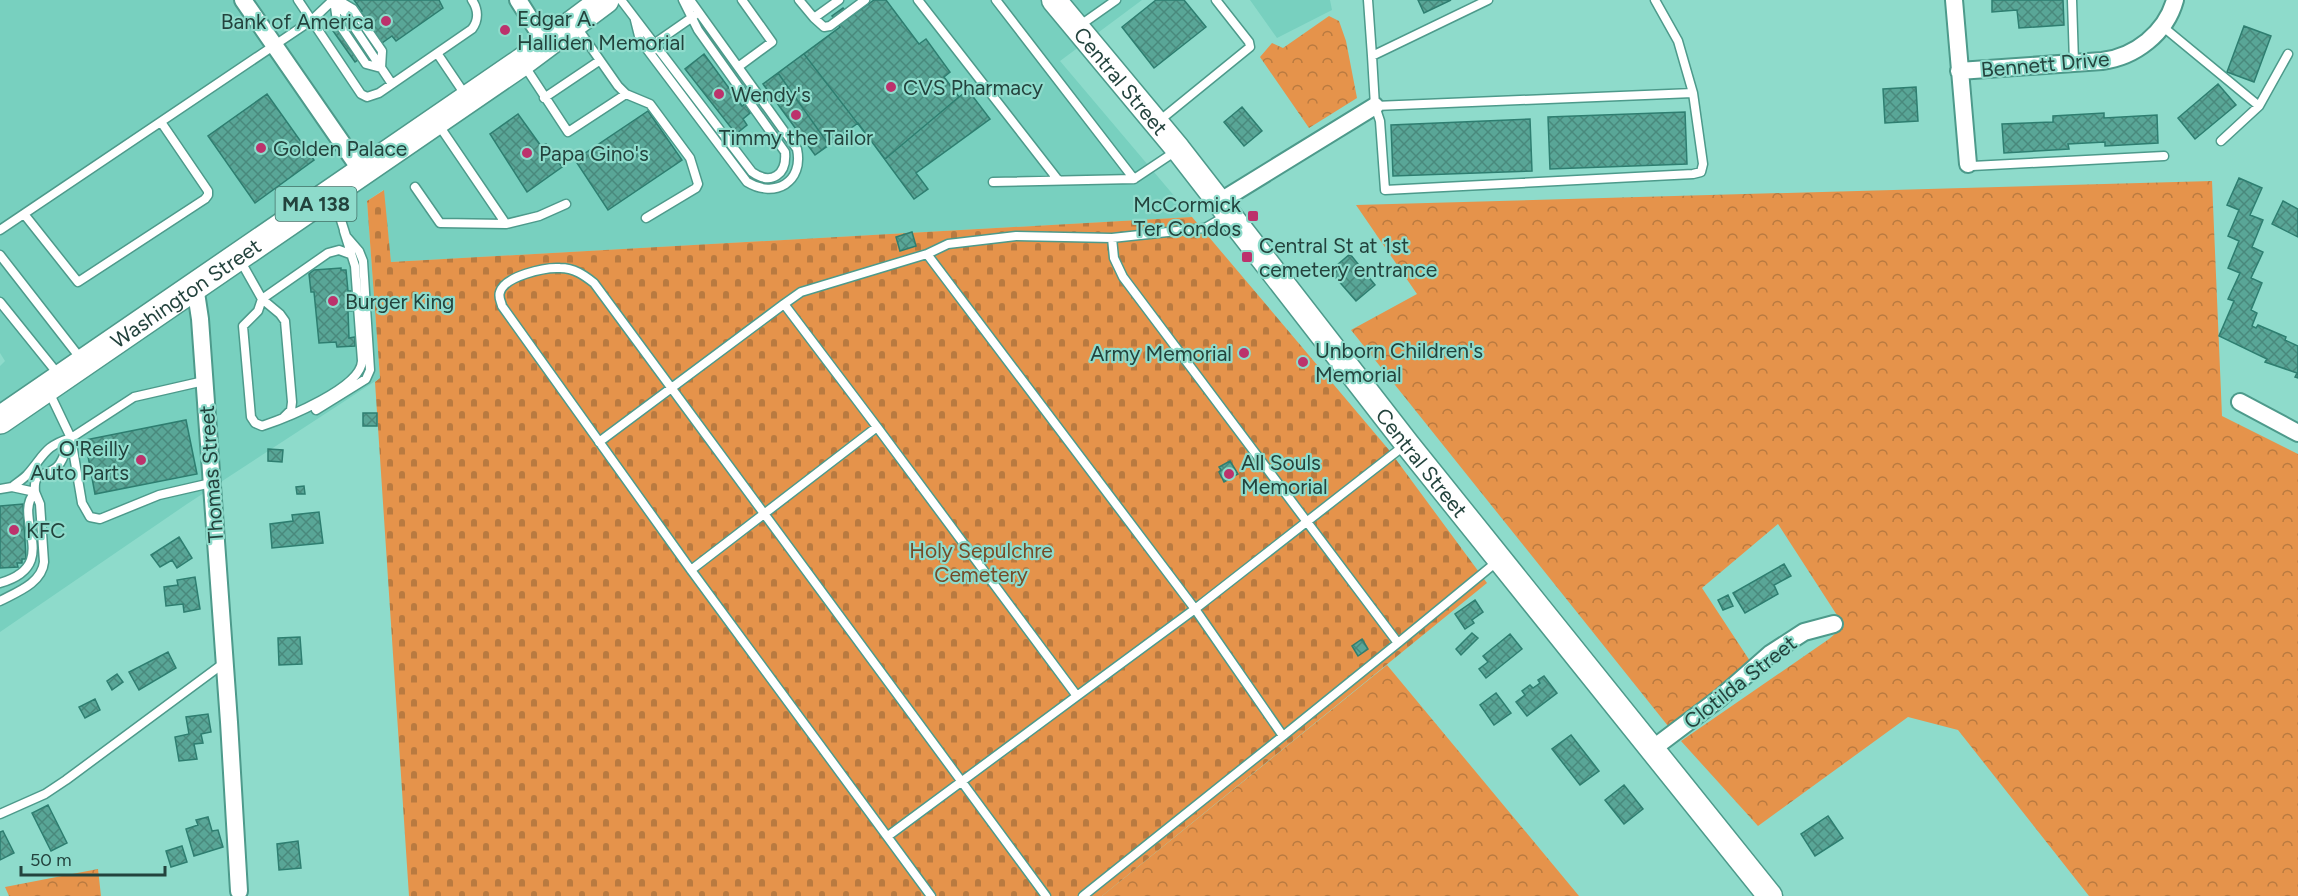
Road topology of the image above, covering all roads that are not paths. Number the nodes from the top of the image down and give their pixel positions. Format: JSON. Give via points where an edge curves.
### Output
{"nodes":[{"id":1,"x":243,"y":0,"type":"edge"},
{"id":2,"x":298,"y":0,"type":"edge"},
{"id":3,"x":335,"y":0,"type":"edge"},
{"id":4,"x":472,"y":0,"type":"edge"},
{"id":5,"x":518,"y":0,"type":"edge"},
{"id":6,"x":605,"y":0,"type":"edge"},
{"id":7,"x":621,"y":0,"type":"edge"},
{"id":8,"x":683,"y":0,"type":"edge"},
{"id":9,"x":690,"y":0,"type":"edge"},
{"id":10,"x":742,"y":0,"type":"edge"},
{"id":11,"x":799,"y":0,"type":"edge"},
{"id":12,"x":839,"y":0,"type":"edge"},
{"id":13,"x":865,"y":0,"type":"edge"},
{"id":14,"x":918,"y":0,"type":"edge"},
{"id":15,"x":996,"y":0,"type":"edge"},
{"id":16,"x":1054,"y":0,"type":"edge"},
{"id":17,"x":1116,"y":0,"type":"edge"},
{"id":18,"x":1215,"y":0,"type":"edge"},
{"id":19,"x":1368,"y":0,"type":"edge"},
{"id":20,"x":1488,"y":0,"type":"edge"},
{"id":21,"x":1655,"y":0,"type":"edge"},
{"id":22,"x":1954,"y":0,"type":"edge"},
{"id":23,"x":2072,"y":0,"type":"edge"},
{"id":24,"x":2175,"y":0,"type":"edge"},
{"id":25,"x":691,"y":17,"type":"junction"},
{"id":26,"x":814,"y":18,"type":"junction"},
{"id":27,"x":312,"y":20,"type":"junction"},
{"id":28,"x":635,"y":20,"type":"junction"},
{"id":29,"x":705,"y":20,"type":"junction"},
{"id":30,"x":574,"y":23,"type":"junction"},
{"id":31,"x":2162,"y":26,"type":"junction"},
{"id":32,"x":1077,"y":28,"type":"junction"},
{"id":33,"x":546,"y":44,"type":"junction"},
{"id":34,"x":274,"y":45,"type":"junction"},
{"id":35,"x":656,"y":46,"type":"junction"},
{"id":36,"x":437,"y":53,"type":"junction"},
{"id":37,"x":2288,"y":54,"type":"dead end"},
{"id":38,"x":1372,"y":56,"type":"junction"},
{"id":39,"x":599,"y":61,"type":"junction"},
{"id":40,"x":522,"y":62,"type":"junction"},
{"id":41,"x":2074,"y":62,"type":"junction"},
{"id":42,"x":658,"y":64,"type":"junction"},
{"id":43,"x":738,"y":67,"type":"junction"},
{"id":44,"x":1959,"y":71,"type":"junction"},
{"id":45,"x":392,"y":84,"type":"junction"},
{"id":46,"x":1693,"y":93,"type":"junction"},
{"id":47,"x":626,"y":94,"type":"junction"},
{"id":48,"x":544,"y":98,"type":"junction"},
{"id":49,"x":468,"y":99,"type":"junction"},
{"id":50,"x":1375,"y":106,"type":"junction"},
{"id":51,"x":2259,"y":106,"type":"junction"},
{"id":52,"x":161,"y":122,"type":"junction"},
{"id":53,"x":436,"y":122,"type":"junction"},
{"id":54,"x":1157,"y":123,"type":"junction"},
{"id":55,"x":2221,"y":141,"type":"dead end"},
{"id":56,"x":1178,"y":149,"type":"junction"},
{"id":57,"x":2164,"y":156,"type":"dead end"},
{"id":58,"x":1968,"y":164,"type":"joint"},
{"id":59,"x":362,"y":172,"type":"junction"},
{"id":60,"x":1134,"y":179,"type":"junction"},
{"id":61,"x":1058,"y":180,"type":"junction"},
{"id":62,"x":993,"y":182,"type":"dead end"},
{"id":63,"x":415,"y":187,"type":"dead end"},
{"id":64,"x":332,"y":193,"type":"junction"},
{"id":65,"x":566,"y":204,"type":"dead end"},
{"id":66,"x":1224,"y":208,"type":"junction"},
{"id":67,"x":24,"y":214,"type":"junction"},
{"id":68,"x":646,"y":218,"type":"dead end"},
{"id":69,"x":506,"y":224,"type":"junction"},
{"id":70,"x":0,"y":230,"type":"edge"},
{"id":71,"x":344,"y":231,"type":"junction"},
{"id":72,"x":1112,"y":238,"type":"junction"},
{"id":73,"x":350,"y":254,"type":"junction"},
{"id":74,"x":927,"y":254,"type":"junction"},
{"id":75,"x":0,"y":255,"type":"edge"},
{"id":76,"x":239,"y":257,"type":"junction"},
{"id":77,"x":195,"y":286,"type":"junction"},
{"id":78,"x":262,"y":299,"type":"junction"},
{"id":79,"x":0,"y":302,"type":"edge"},
{"id":80,"x":784,"y":304,"type":"junction"},
{"id":81,"x":84,"y":362,"type":"junction"},
{"id":82,"x":204,"y":381,"type":"junction"},
{"id":83,"x":54,"y":382,"type":"junction"},
{"id":84,"x":672,"y":387,"type":"junction"},
{"id":85,"x":2240,"y":402,"type":"dead end"},
{"id":86,"x":0,"y":420,"type":"edge"},
{"id":87,"x":279,"y":421,"type":"junction"},
{"id":88,"x":877,"y":428,"type":"junction"},
{"id":89,"x":2298,"y":433,"type":"edge"},
{"id":90,"x":71,"y":438,"type":"junction"},
{"id":91,"x":599,"y":442,"type":"junction"},
{"id":92,"x":1407,"y":444,"type":"junction"},
{"id":93,"x":211,"y":483,"type":"junction"},
{"id":94,"x":12,"y":487,"type":"junction"},
{"id":95,"x":0,"y":489,"type":"edge"},
{"id":96,"x":35,"y":492,"type":"junction"},
{"id":97,"x":763,"y":513,"type":"junction"},
{"id":98,"x":1306,"y":522,"type":"junction"},
{"id":99,"x":1499,"y":560,"type":"junction"},
{"id":100,"x":691,"y":570,"type":"junction"},
{"id":101,"x":0,"y":583,"type":"edge"},
{"id":102,"x":0,"y":601,"type":"edge"},
{"id":103,"x":1195,"y":609,"type":"junction"},
{"id":104,"x":1834,"y":624,"type":"dead end"},
{"id":105,"x":1398,"y":643,"type":"junction"},
{"id":106,"x":224,"y":663,"type":"junction"},
{"id":107,"x":1077,"y":696,"type":"junction"},
{"id":108,"x":1283,"y":736,"type":"junction"},
{"id":109,"x":1651,"y":750,"type":"junction"},
{"id":110,"x":960,"y":782,"type":"junction"},
{"id":111,"x":0,"y":814,"type":"edge"},
{"id":112,"x":888,"y":836,"type":"junction"},
{"id":113,"x":239,"y":891,"type":"dead end"},
{"id":114,"x":931,"y":896,"type":"edge"},
{"id":115,"x":1046,"y":896,"type":"edge"},
{"id":116,"x":1083,"y":896,"type":"edge"},
{"id":117,"x":1770,"y":896,"type":"edge"}],
"edges":[{"from":1,"to":34,"type":"street"},
{"from":2,"to":27,"type":"lane"},
{"from":3,"to":27,"type":"lane"},
{"from":3,"to":45,"type":"lane"},
{"from":4,"to":36,"type":"lane","via":[[476,24]]},
{"from":5,"to":33,"type":"street"},
{"from":6,"to":30,"type":"main road","name":"Washington Street","number":"MA 138"},
{"from":7,"to":28,"type":"lane"},
{"from":8,"to":25,"type":"lane"},
{"from":9,"to":29,"type":"lane"},
{"from":10,"to":43,"type":"lane","via":[[772,42]]},
{"from":11,"to":26,"type":"lane"},
{"from":12,"to":26,"type":"lane"},
{"from":13,"to":26,"type":"lane","via":[[830,26],[824,27]]},
{"from":14,"to":61,"type":"lane"},
{"from":15,"to":60,"type":"lane"},
{"from":16,"to":32,"type":"main road","name":"Central Street"},
{"from":17,"to":32,"type":"lane"},
{"from":18,"to":54,"type":"lane","via":[[1250,47]]},
{"from":19,"to":38,"type":"lane"},
{"from":20,"to":38,"type":"lane"},
{"from":21,"to":46,"type":"lane","via":[[1678,41]]},
{"from":22,"to":44,"type":"street"},
{"from":23,"to":41,"type":"lane"},
{"from":24,"to":31,"type":"street","name":"Bennett Drive"},
{"from":25,"to":29,"type":"lane","via":[[697,15]]},
{"from":25,"to":35,"type":"lane"},
{"from":25,"to":35,"type":"lane","via":[[785,152],[781,173],[765,179],[752,172]]},
{"from":27,"to":34,"type":"lane"},
{"from":27,"to":45,"type":"lane","via":[[362,94],[372,96]]},
{"from":28,"to":35,"type":"lane"},
{"from":28,"to":42,"type":"lane","via":[[640,40]]},
{"from":29,"to":43,"type":"lane"},
{"from":30,"to":33,"type":"main road","name":"Washington Street","number":"MA 138"},
{"from":30,"to":39,"type":"lane"},
{"from":31,"to":41,"type":"street","name":"Bennett Drive","via":[[2146,43],[2124,56]]},
{"from":31,"to":51,"type":"lane"},
{"from":32,"to":54,"type":"main road","name":"Central Street"},
{"from":33,"to":40,"type":"main road","name":"Washington Street","number":"MA 138"},
{"from":34,"to":52,"type":"lane"},
{"from":34,"to":59,"type":"street"},
{"from":35,"to":42,"type":"lane"},
{"from":36,"to":45,"type":"lane"},
{"from":36,"to":49,"type":"lane"},
{"from":37,"to":51,"type":"lane"},
{"from":38,"to":50,"type":"lane"},
{"from":39,"to":47,"type":"lane"},
{"from":39,"to":48,"type":"lane"},
{"from":40,"to":48,"type":"lane"},
{"from":40,"to":49,"type":"main road","name":"Washington Street","number":"MA 138"},
{"from":41,"to":44,"type":"street","name":"Bennett Drive"},
{"from":42,"to":43,"type":"lane","via":[[747,182],[769,190],[786,185],[797,169],[797,149]]},
{"from":44,"to":58,"type":"street"},
{"from":46,"to":50,"type":"lane"},
{"from":46,"to":50,"type":"lane","via":[[1701,172],[1386,190],[1380,121]]},
{"from":47,"to":48,"type":"lane","via":[[568,132]]},
{"from":47,"to":68,"type":"lane","via":[[650,104],[690,158],[698,184],[693,191]]},
{"from":49,"to":53,"type":"main road","name":"Washington Street","number":"MA 138"},
{"from":50,"to":66,"type":"street"},
{"from":51,"to":55,"type":"lane"},
{"from":52,"to":67,"type":"lane"},
{"from":52,"to":67,"type":"lane","via":[[208,191],[205,199],[78,282]]},
{"from":53,"to":59,"type":"main road","name":"Washington Street","number":"MA 138"},
{"from":53,"to":69,"type":"lane"},
{"from":54,"to":56,"type":"main road","name":"Central Street"},
{"from":56,"to":60,"type":"lane"},
{"from":56,"to":66,"type":"main road","name":"Central Street"},
{"from":57,"to":58,"type":"lane"},
{"from":59,"to":64,"type":"main road","name":"Washington Street","number":"MA 138"},
{"from":60,"to":61,"type":"lane"},
{"from":61,"to":62,"type":"lane"},
{"from":63,"to":69,"type":"lane","via":[[440,223]]},
{"from":64,"to":71,"type":"lane"},
{"from":64,"to":76,"type":"main road","name":"Washington Street","number":"MA 138"},
{"from":65,"to":69,"type":"lane"},
{"from":66,"to":72,"type":"lane","via":[[1205,228]]},
{"from":66,"to":92,"type":"main road","name":"Central Street"},
{"from":67,"to":70,"type":"lane"},
{"from":71,"to":73,"type":"lane"},
{"from":71,"to":87,"type":"lane","via":[[363,261],[370,370],[366,378],[309,414]]},
{"from":72,"to":74,"type":"lane","via":[[1016,236],[957,242]]},
{"from":72,"to":98,"type":"lane","via":[[1114,258],[1122,277]]},
{"from":73,"to":78,"type":"lane","via":[[339,250],[328,253]]},
{"from":73,"to":87,"type":"lane","via":[[355,266],[360,371],[308,408]]},
{"from":74,"to":80,"type":"lane","via":[[801,292]]},
{"from":74,"to":103,"type":"lane"},
{"from":75,"to":81,"type":"lane"},
{"from":76,"to":77,"type":"main road","name":"Washington Street","number":"MA 138"},
{"from":76,"to":78,"type":"lane"},
{"from":77,"to":81,"type":"main road","name":"Washington Street","number":"MA 138"},
{"from":77,"to":82,"type":"street","name":"Thomas Street"},
{"from":78,"to":87,"type":"lane","via":[[280,314],[286,326],[292,402],[291,410]]},
{"from":78,"to":87,"type":"lane","via":[[258,311],[243,326],[251,417],[262,426]]},
{"from":79,"to":83,"type":"lane"},
{"from":80,"to":84,"type":"lane"},
{"from":80,"to":88,"type":"lane"},
{"from":81,"to":83,"type":"main road","name":"Washington Street","number":"MA 138"},
{"from":82,"to":90,"type":"lane","via":[[134,397]]},
{"from":82,"to":93,"type":"street","name":"Thomas Street"},
{"from":83,"to":86,"type":"main road","name":"Washington Street","number":"MA 138"},
{"from":83,"to":90,"type":"lane"},
{"from":84,"to":91,"type":"lane"},
{"from":84,"to":91,"type":"lane","via":[[584,275],[560,268],[543,269],[510,281],[501,288],[502,306]]},
{"from":84,"to":97,"type":"lane"},
{"from":85,"to":89,"type":"street"},
{"from":88,"to":97,"type":"lane"},
{"from":88,"to":107,"type":"lane"},
{"from":90,"to":93,"type":"lane","via":[[82,503],[90,517],[100,519],[152,497]]},
{"from":90,"to":94,"type":"lane","via":[[56,442]]},
{"from":90,"to":96,"type":"lane","via":[[57,468],[36,478]]},
{"from":91,"to":100,"type":"lane"},
{"from":92,"to":98,"type":"lane"},
{"from":92,"to":99,"type":"main road","name":"Central Street"},
{"from":93,"to":106,"type":"street","name":"Thomas Street"},
{"from":94,"to":95,"type":"lane"},
{"from":94,"to":96,"type":"lane"},
{"from":96,"to":101,"type":"lane","via":[[29,500],[31,562]]},
{"from":96,"to":102,"type":"lane","via":[[41,511],[43,570],[33,582]]},
{"from":97,"to":100,"type":"lane"},
{"from":97,"to":110,"type":"lane"},
{"from":98,"to":103,"type":"lane"},
{"from":98,"to":105,"type":"lane"},
{"from":99,"to":105,"type":"lane"},
{"from":99,"to":109,"type":"main road","name":"Central Street"},
{"from":100,"to":112,"type":"lane"},
{"from":103,"to":107,"type":"lane"},
{"from":103,"to":108,"type":"lane"},
{"from":104,"to":109,"type":"street","name":"Clotilda Street","via":[[1804,632],[1770,654]]},
{"from":105,"to":108,"type":"lane"},
{"from":106,"to":111,"type":"lane","via":[[66,780]]},
{"from":106,"to":113,"type":"street","name":"Thomas Street"},
{"from":107,"to":110,"type":"lane"},
{"from":108,"to":116,"type":"lane"},
{"from":109,"to":117,"type":"main road","name":"Central Street"},
{"from":110,"to":112,"type":"lane"},
{"from":110,"to":115,"type":"lane"},
{"from":112,"to":114,"type":"lane"}]}
